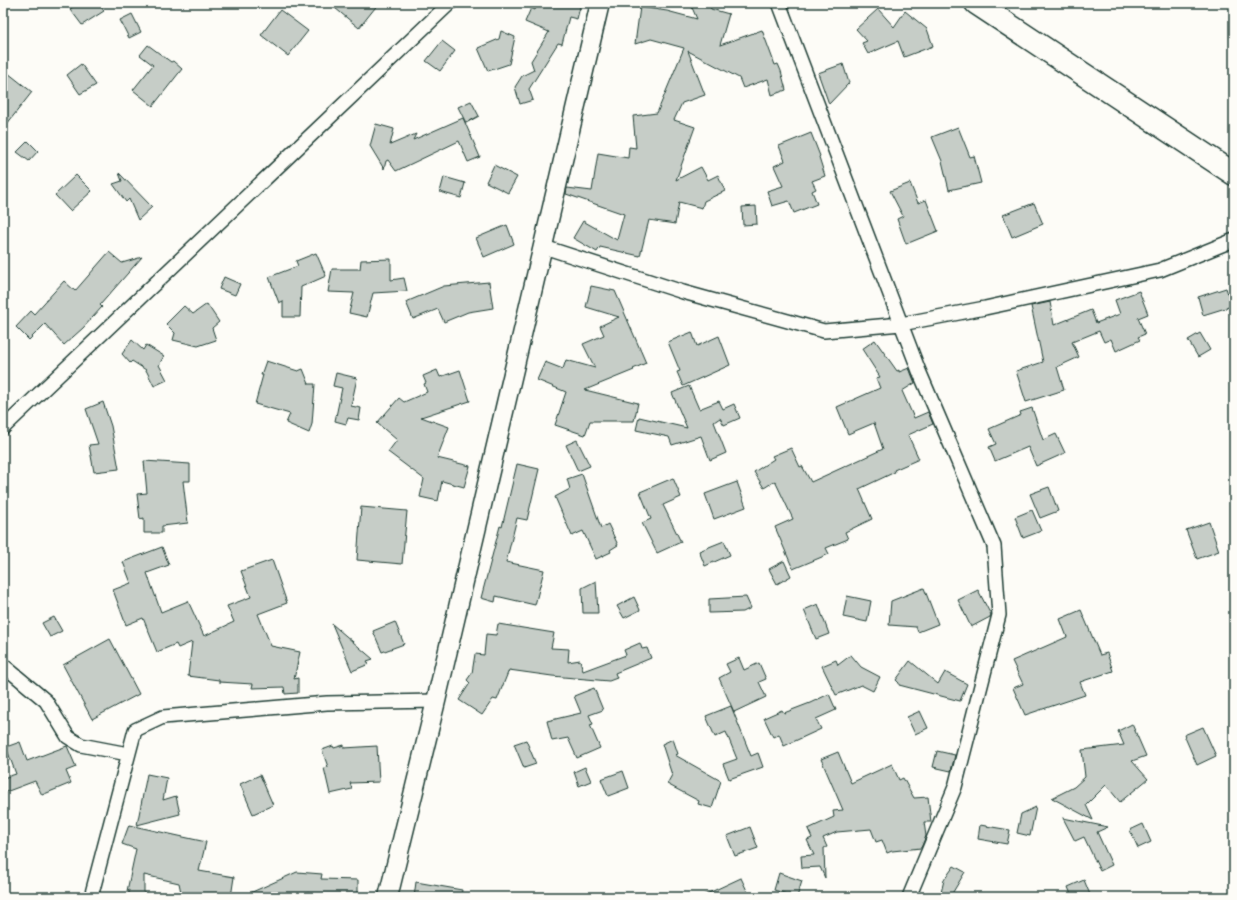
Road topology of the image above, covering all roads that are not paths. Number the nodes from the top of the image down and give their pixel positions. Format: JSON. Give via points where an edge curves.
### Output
{"nodes":[{"id":1,"x":450,"y":3,"type":"edge"},
{"id":2,"x":600,"y":3,"type":"edge"},
{"id":3,"x":779,"y":3,"type":"edge"},
{"id":4,"x":976,"y":3,"type":"edge"},
{"id":5,"x":1234,"y":174,"type":"edge"},
{"id":6,"x":1234,"y":240,"type":"edge"},
{"id":7,"x":544,"y":247,"type":"junction"},
{"id":8,"x":901,"y":324,"type":"junction"},
{"id":9,"x":3,"y":428,"type":"edge"},
{"id":10,"x":3,"y":665,"type":"edge"},
{"id":11,"x":436,"y":701,"type":"junction"},
{"id":12,"x":128,"y":754,"type":"junction"},
{"id":13,"x":91,"y":897,"type":"edge"},
{"id":14,"x":388,"y":897,"type":"edge"},
{"id":15,"x":909,"y":897,"type":"edge"}],
"edges":[{"from":1,"to":9,"type":"street"},
{"from":2,"to":7,"type":"main road"},
{"from":3,"to":8,"type":"street"},
{"from":4,"to":5,"type":"highway"},
{"from":6,"to":8,"type":"street","via":[[1160,270]]},
{"from":7,"to":8,"type":"street","via":[[683,292],[824,331]]},
{"from":7,"to":11,"type":"main road"},
{"from":8,"to":15,"type":"street","via":[[994,546],[999,615],[955,787]]},
{"from":10,"to":12,"type":"street","via":[[46,701],[68,737],[81,745]]},
{"from":11,"to":12,"type":"street","via":[[327,703],[162,717],[135,730]]},
{"from":11,"to":14,"type":"main road"},
{"from":12,"to":13,"type":"street"}]}
